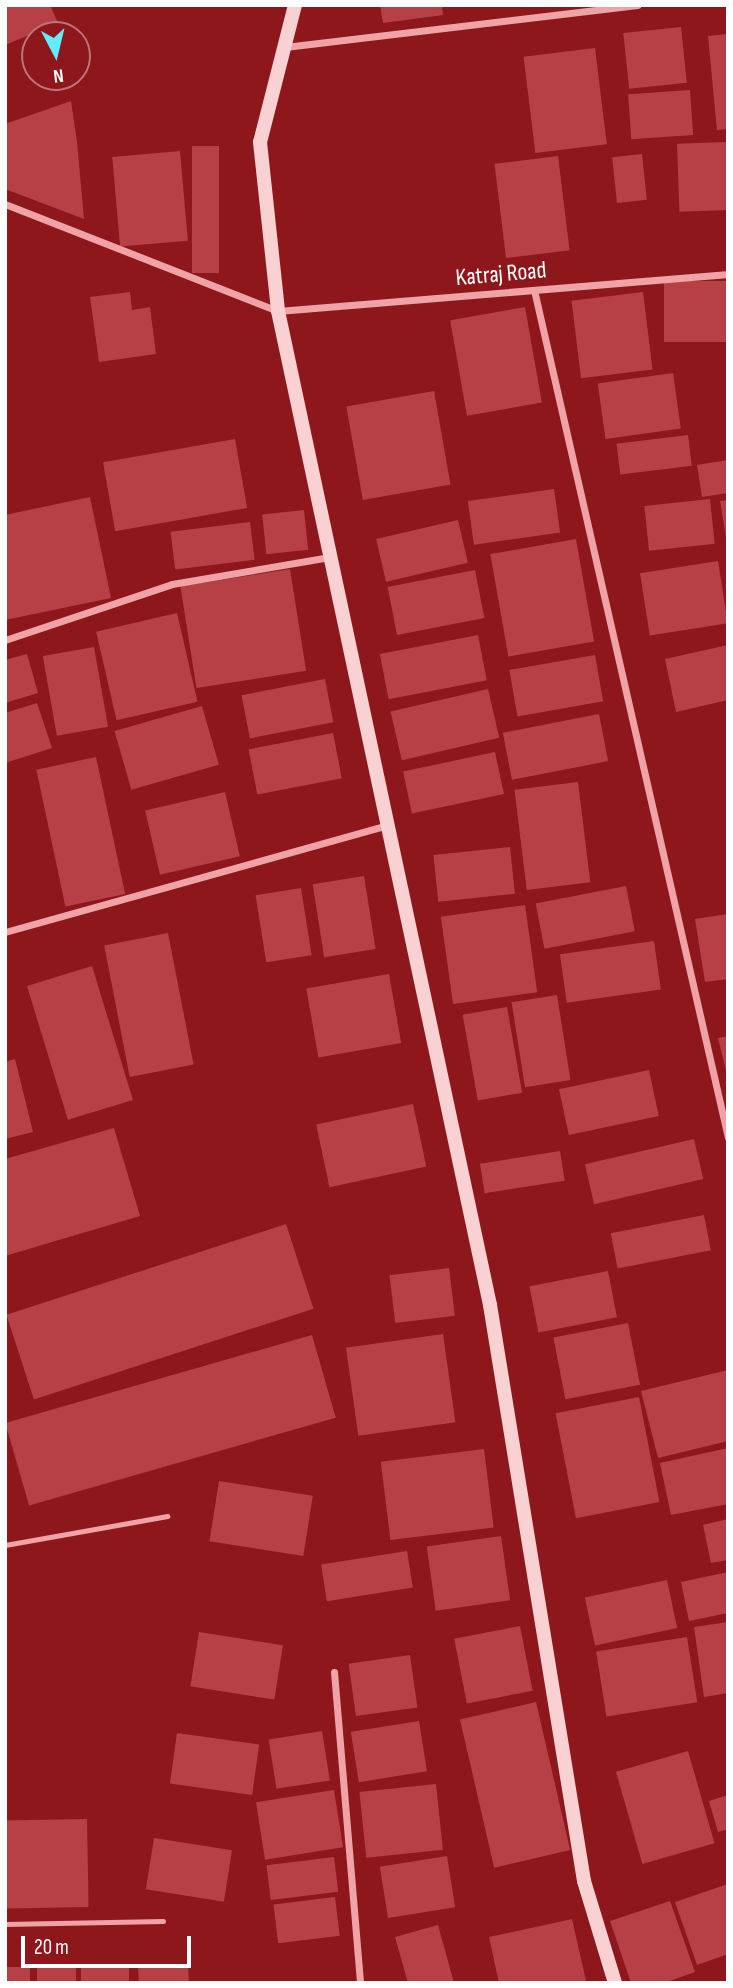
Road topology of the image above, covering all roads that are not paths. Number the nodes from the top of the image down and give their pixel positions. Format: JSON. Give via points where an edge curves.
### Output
{"nodes":[{"id":1,"x":295,"y":5,"type":"edge"},
{"id":2,"x":638,"y":5,"type":"edge"},
{"id":3,"x":284,"y":47,"type":"junction"},
{"id":4,"x":5,"y":204,"type":"edge"},
{"id":5,"x":728,"y":274,"type":"edge"},
{"id":6,"x":534,"y":290,"type":"junction"},
{"id":7,"x":278,"y":311,"type":"junction"},
{"id":8,"x":334,"y":556,"type":"junction"},
{"id":9,"x":5,"y":640,"type":"edge"},
{"id":10,"x":387,"y":825,"type":"junction"},
{"id":11,"x":5,"y":932,"type":"edge"},
{"id":12,"x":728,"y":1138,"type":"edge"},
{"id":13,"x":167,"y":1516,"type":"dead end"},
{"id":14,"x":5,"y":1545,"type":"edge"},
{"id":15,"x":334,"y":1672,"type":"dead end"},
{"id":16,"x":163,"y":1921,"type":"dead end"},
{"id":17,"x":5,"y":1924,"type":"edge"},
{"id":18,"x":360,"y":1983,"type":"edge"},
{"id":19,"x":615,"y":1983,"type":"edge"}],
"edges":[{"from":1,"to":3,"type":"street"},
{"from":2,"to":3,"type":"street"},
{"from":3,"to":7,"type":"street","via":[[260,142]]},
{"from":4,"to":7,"type":"street"},
{"from":5,"to":6,"type":"street","name":"Katraj Road"},
{"from":6,"to":7,"type":"street","name":"Katraj Road"},
{"from":6,"to":12,"type":"street"},
{"from":7,"to":8,"type":"street"},
{"from":8,"to":9,"type":"street","via":[[172,584]]},
{"from":8,"to":10,"type":"street"},
{"from":10,"to":11,"type":"street"},
{"from":10,"to":19,"type":"street","via":[[490,1305],[584,1881]]},
{"from":13,"to":14,"type":"lane"},
{"from":15,"to":18,"type":"street"},
{"from":16,"to":17,"type":"lane"}]}
